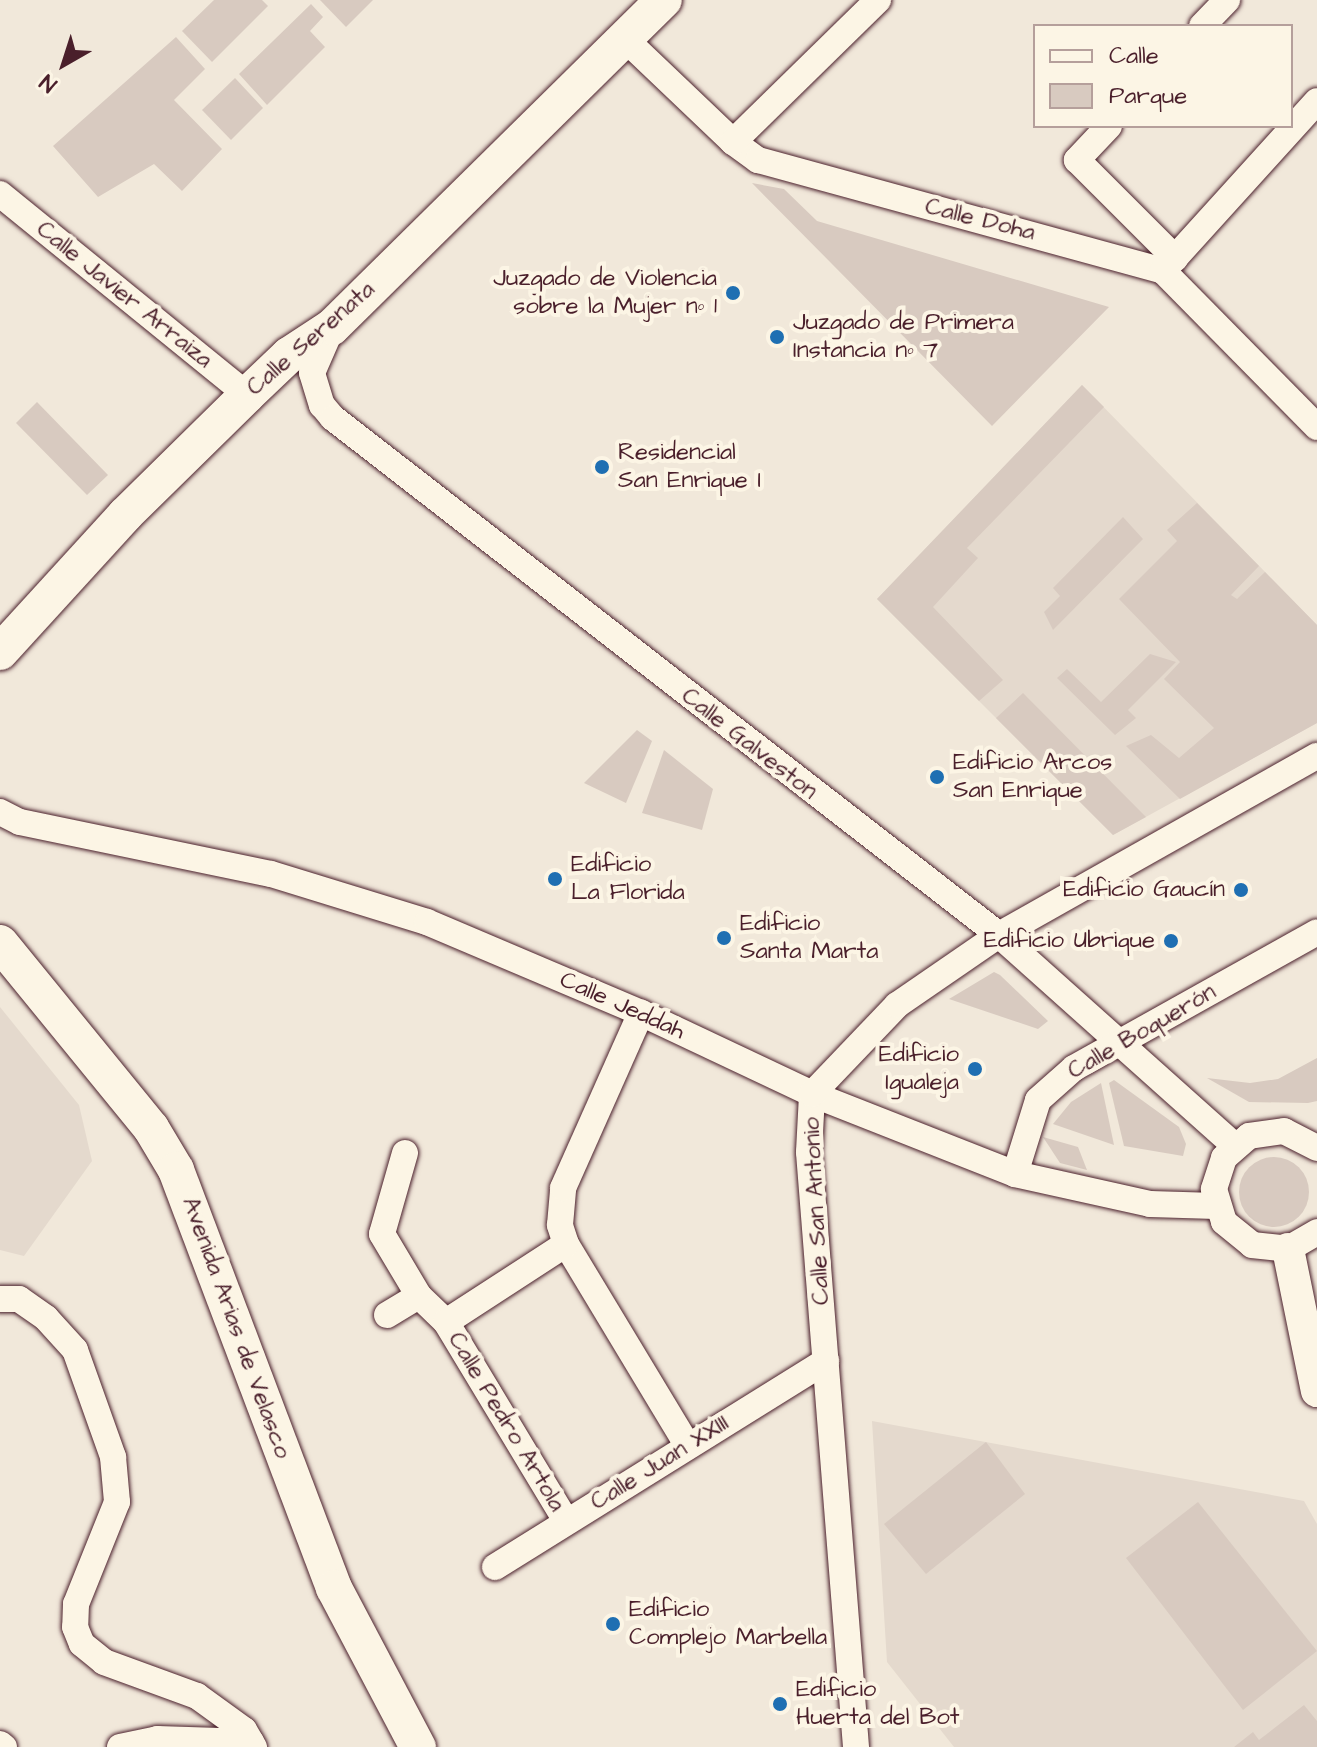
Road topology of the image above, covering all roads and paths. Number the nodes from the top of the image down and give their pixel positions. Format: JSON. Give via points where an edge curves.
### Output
{"nodes":[{"id":1,"x":664,"y":0,"type":"edge"},
{"id":2,"x":878,"y":0,"type":"edge"},
{"id":3,"x":1227,"y":0,"type":"edge"},
{"id":4,"x":1204,"y":24,"type":"edge"},
{"id":5,"x":625,"y":39,"type":"junction"},
{"id":6,"x":1317,"y":101,"type":"edge"},
{"id":7,"x":1107,"y":128,"type":"edge"},
{"id":8,"x":1293,"y":128,"type":"edge"},
{"id":9,"x":1293,"y":128,"type":"edge"},
{"id":10,"x":733,"y":142,"type":"junction"},
{"id":11,"x":0,"y":194,"type":"edge"},
{"id":12,"x":1169,"y":265,"type":"junction"},
{"id":13,"x":332,"y":327,"type":"junction"},
{"id":14,"x":247,"y":395,"type":"junction"},
{"id":15,"x":1317,"y":427,"type":"edge"},
{"id":16,"x":0,"y":652,"type":"edge"},
{"id":17,"x":1317,"y":756,"type":"edge"},
{"id":18,"x":7,"y":820,"type":"edge"},
{"id":19,"x":1317,"y":932,"type":"edge"},
{"id":20,"x":999,"y":935,"type":"junction"},
{"id":21,"x":0,"y":943,"type":"edge"},
{"id":22,"x":641,"y":1013,"type":"junction"},
{"id":23,"x":1117,"y":1045,"type":"junction"},
{"id":24,"x":812,"y":1094,"type":"junction"},
{"id":25,"x":1234,"y":1145,"type":"junction"},
{"id":26,"x":1317,"y":1148,"type":"edge"},
{"id":27,"x":405,"y":1153,"type":"dead end"},
{"id":28,"x":1015,"y":1174,"type":"junction"},
{"id":29,"x":1216,"y":1206,"type":"junction"},
{"id":30,"x":1317,"y":1232,"type":"edge"},
{"id":31,"x":566,"y":1244,"type":"junction"},
{"id":32,"x":1288,"y":1249,"type":"junction"},
{"id":33,"x":419,"y":1296,"type":"junction"},
{"id":34,"x":0,"y":1299,"type":"edge"},
{"id":35,"x":387,"y":1315,"type":"dead end"},
{"id":36,"x":446,"y":1322,"type":"junction"},
{"id":37,"x":826,"y":1361,"type":"junction"},
{"id":38,"x":1317,"y":1391,"type":"edge"},
{"id":39,"x":688,"y":1446,"type":"junction"},
{"id":40,"x":566,"y":1521,"type":"junction"},
{"id":41,"x":495,"y":1567,"type":"dead end"},
{"id":42,"x":252,"y":1744,"type":"edge"},
{"id":43,"x":120,"y":1747,"type":"edge"},
{"id":44,"x":418,"y":1747,"type":"edge"},
{"id":45,"x":856,"y":1747,"type":"edge"}],
"edges":[{"from":1,"to":5,"type":"main road","name":"Calle Serenata"},
{"from":2,"to":10,"type":"street"},
{"from":3,"to":4,"type":"street"},
{"from":5,"to":10,"type":"street","name":"Calle Doha"},
{"from":5,"to":13,"type":"main road","name":"Calle Serenata"},
{"from":6,"to":8,"type":"street"},
{"from":7,"to":12,"type":"street","via":[[1077,160]]},
{"from":9,"to":12,"type":"street"},
{"from":10,"to":12,"type":"street","name":"Calle Doha","via":[[758,160],[794,172]]},
{"from":11,"to":14,"type":"street","name":"Calle Javier Arraiza"},
{"from":12,"to":15,"type":"street"},
{"from":13,"to":14,"type":"main road","name":"Calle Serenata","via":[[289,355]]},
{"from":13,"to":20,"type":"street","name":"Calle Galveston","via":[[312,373],[322,405],[333,418]]},
{"from":14,"to":16,"type":"main road","name":"Calle Serenata","via":[[125,515]]},
{"from":17,"to":20,"type":"street","name":"Calle San Antonio"},
{"from":18,"to":22,"type":"street","name":"Calle Jeddah","via":[[221,862],[351,898],[427,922]]},
{"from":19,"to":23,"type":"street","name":"Calle Boquerón"},
{"from":20,"to":23,"type":"street","name":"Calle Galveston"},
{"from":20,"to":24,"type":"street","name":"Calle San Antonio","via":[[897,1005]]},
{"from":21,"to":44,"type":"main road","name":"Avenida Arias de Velasco","via":[[142,1115],[176,1170],[334,1588]]},
{"from":22,"to":24,"type":"street","name":"Calle Jeddah"},
{"from":22,"to":31,"type":"street","via":[[563,1188],[560,1225]]},
{"from":23,"to":25,"type":"street","name":"Calle Galveston"},
{"from":23,"to":28,"type":"street","name":"Calle Boquerón","via":[[1074,1068],[1038,1100]]},
{"from":24,"to":28,"type":"street","name":"Calle Jeddah"},
{"from":24,"to":37,"type":"street","name":"Calle San Antonio","via":[[809,1152]]},
{"from":25,"to":26,"type":"street","via":[[1266,1131],[1284,1131]]},
{"from":25,"to":29,"type":"street","via":[[1217,1173]]},
{"from":27,"to":33,"type":"street","name":"Calle Pedro Artola","via":[[382,1234]]},
{"from":28,"to":29,"type":"street","name":"Calle Jeddah","via":[[1150,1204]]},
{"from":29,"to":32,"type":"street","via":[[1236,1236],[1269,1250]]},
{"from":30,"to":32,"type":"street"},
{"from":31,"to":36,"type":"street"},
{"from":31,"to":39,"type":"street"},
{"from":32,"to":38,"type":"street"},
{"from":33,"to":35,"type":"street"},
{"from":33,"to":36,"type":"street","name":"Calle Pedro Artola"},
{"from":34,"to":42,"type":"street","via":[[19,1299],[46,1318],[75,1350],[113,1457],[114,1513],[76,1604],[75,1627],[82,1644],[104,1662],[197,1696],[244,1730]]},
{"from":36,"to":40,"type":"street","name":"Calle Pedro Artola"},
{"from":37,"to":39,"type":"street","name":"Calle Juan XXIII"},
{"from":37,"to":45,"type":"street","name":"Calle San Antonio"},
{"from":39,"to":40,"type":"street","name":"Calle Juan XXIII"},
{"from":40,"to":41,"type":"street","name":"Calle Juan XXIII"},
{"from":42,"to":43,"type":"street","via":[[157,1739]]}]}
